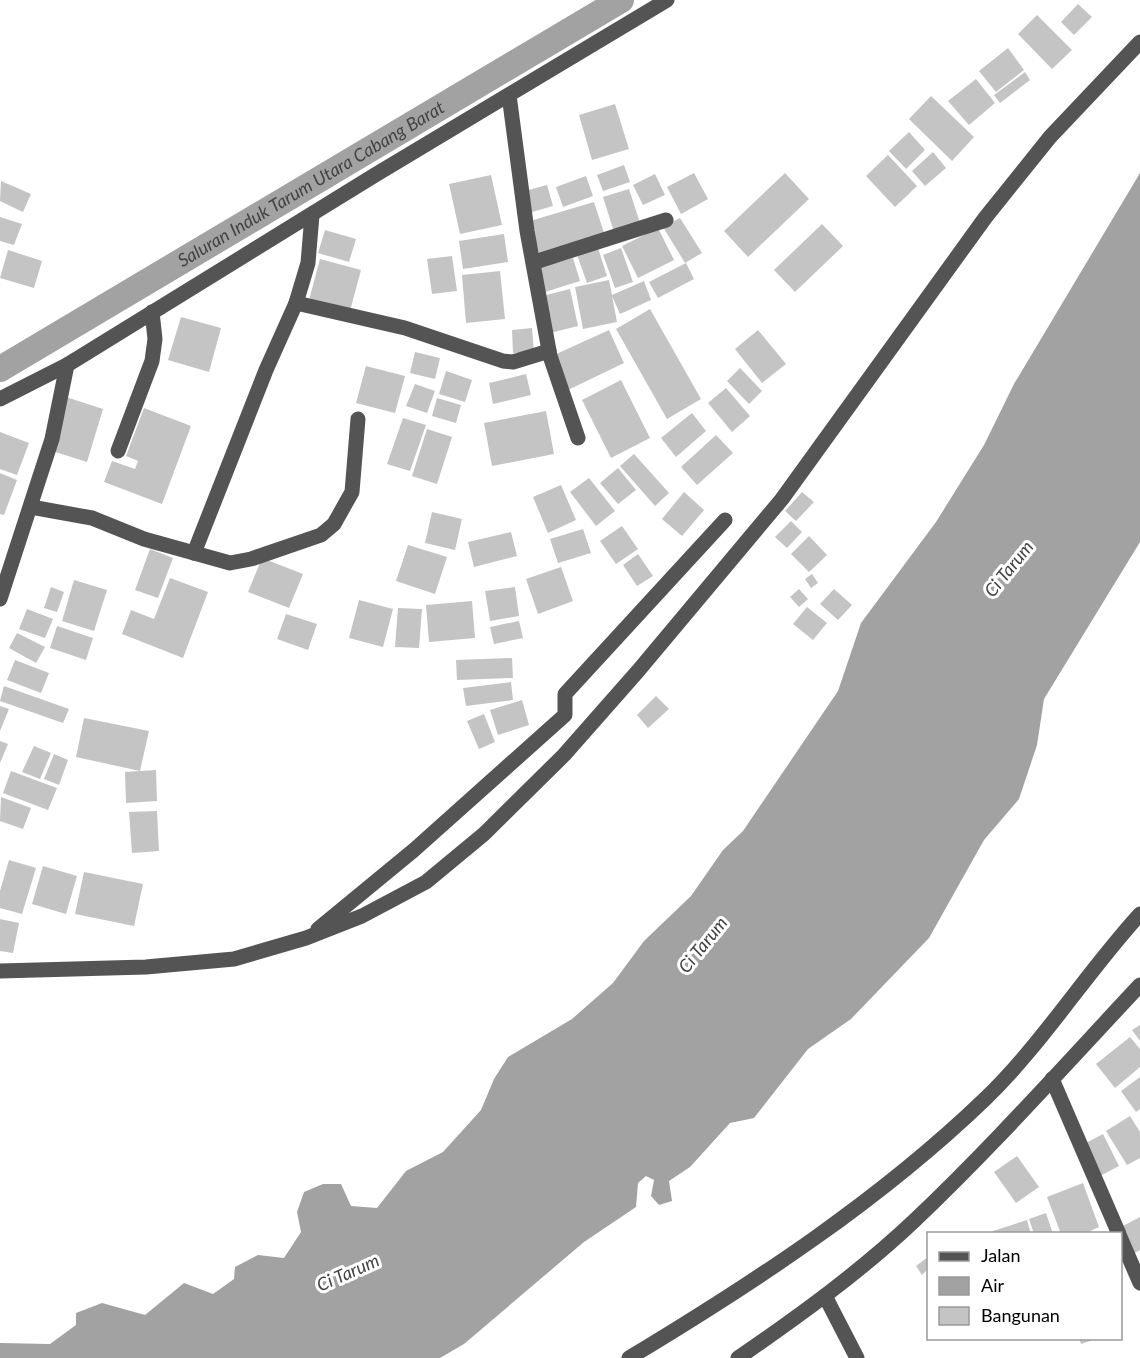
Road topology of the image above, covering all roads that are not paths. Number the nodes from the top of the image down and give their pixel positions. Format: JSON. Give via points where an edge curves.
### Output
{"nodes":[{"id":1,"x":667,"y":0,"type":"edge"},
{"id":2,"x":1140,"y":42,"type":"edge"},
{"id":3,"x":509,"y":95,"type":"junction"},
{"id":4,"x":312,"y":215,"type":"junction"},
{"id":5,"x":666,"y":220,"type":"dead end"},
{"id":6,"x":535,"y":262,"type":"junction"},
{"id":7,"x":296,"y":303,"type":"junction"},
{"id":8,"x":152,"y":312,"type":"junction"},
{"id":9,"x":549,"y":351,"type":"junction"},
{"id":10,"x":66,"y":365,"type":"junction"},
{"id":11,"x":0,"y":399,"type":"edge"},
{"id":12,"x":358,"y":419,"type":"dead end"},
{"id":13,"x":578,"y":438,"type":"dead end"},
{"id":14,"x":118,"y":451,"type":"dead end"},
{"id":15,"x":31,"y":507,"type":"junction"},
{"id":16,"x":725,"y":520,"type":"dead end"},
{"id":17,"x":194,"y":553,"type":"junction"},
{"id":18,"x":0,"y":599,"type":"edge"},
{"id":19,"x":1140,"y":914,"type":"edge"},
{"id":20,"x":306,"y":938,"type":"junction"},
{"id":21,"x":0,"y":970,"type":"edge"},
{"id":22,"x":1140,"y":985,"type":"edge"},
{"id":23,"x":1052,"y":1079,"type":"junction"},
{"id":24,"x":1119,"y":1232,"type":"edge"},
{"id":25,"x":1122,"y":1240,"type":"edge"},
{"id":26,"x":1140,"y":1283,"type":"edge"},
{"id":27,"x":825,"y":1296,"type":"junction"},
{"id":28,"x":629,"y":1358,"type":"edge"},
{"id":29,"x":738,"y":1358,"type":"edge"},
{"id":30,"x":857,"y":1358,"type":"edge"}],
"edges":[{"from":1,"to":3,"type":"street"},
{"from":2,"to":20,"type":"street","via":[[1050,137],[967,242],[782,499],[564,755],[484,834],[426,882]]},
{"from":3,"to":4,"type":"street"},
{"from":3,"to":6,"type":"street","via":[[527,231]]},
{"from":4,"to":7,"type":"street","via":[[308,262]]},
{"from":4,"to":8,"type":"street"},
{"from":5,"to":6,"type":"street"},
{"from":6,"to":9,"type":"street"},
{"from":7,"to":9,"type":"street","via":[[405,328],[503,362]]},
{"from":7,"to":17,"type":"street"},
{"from":8,"to":10,"type":"street"},
{"from":8,"to":14,"type":"street","via":[[152,362]]},
{"from":9,"to":13,"type":"street"},
{"from":10,"to":11,"type":"street"},
{"from":10,"to":15,"type":"street","via":[[52,439]]},
{"from":12,"to":17,"type":"street","via":[[352,492],[334,524],[321,535],[230,563]]},
{"from":15,"to":17,"type":"street","via":[[92,518]]},
{"from":15,"to":18,"type":"street"},
{"from":16,"to":20,"type":"street","via":[[565,694],[565,716],[414,850]]},
{"from":19,"to":28,"type":"street","via":[[1025,1056],[952,1128],[884,1187],[775,1267]]},
{"from":20,"to":21,"type":"street","via":[[234,959],[135,967]]},
{"from":22,"to":23,"type":"street"},
{"from":23,"to":24,"type":"street"},
{"from":23,"to":27,"type":"street","via":[[1014,1123],[912,1223]]},
{"from":25,"to":26,"type":"street"},
{"from":27,"to":29,"type":"street"},
{"from":27,"to":30,"type":"street"}]}
